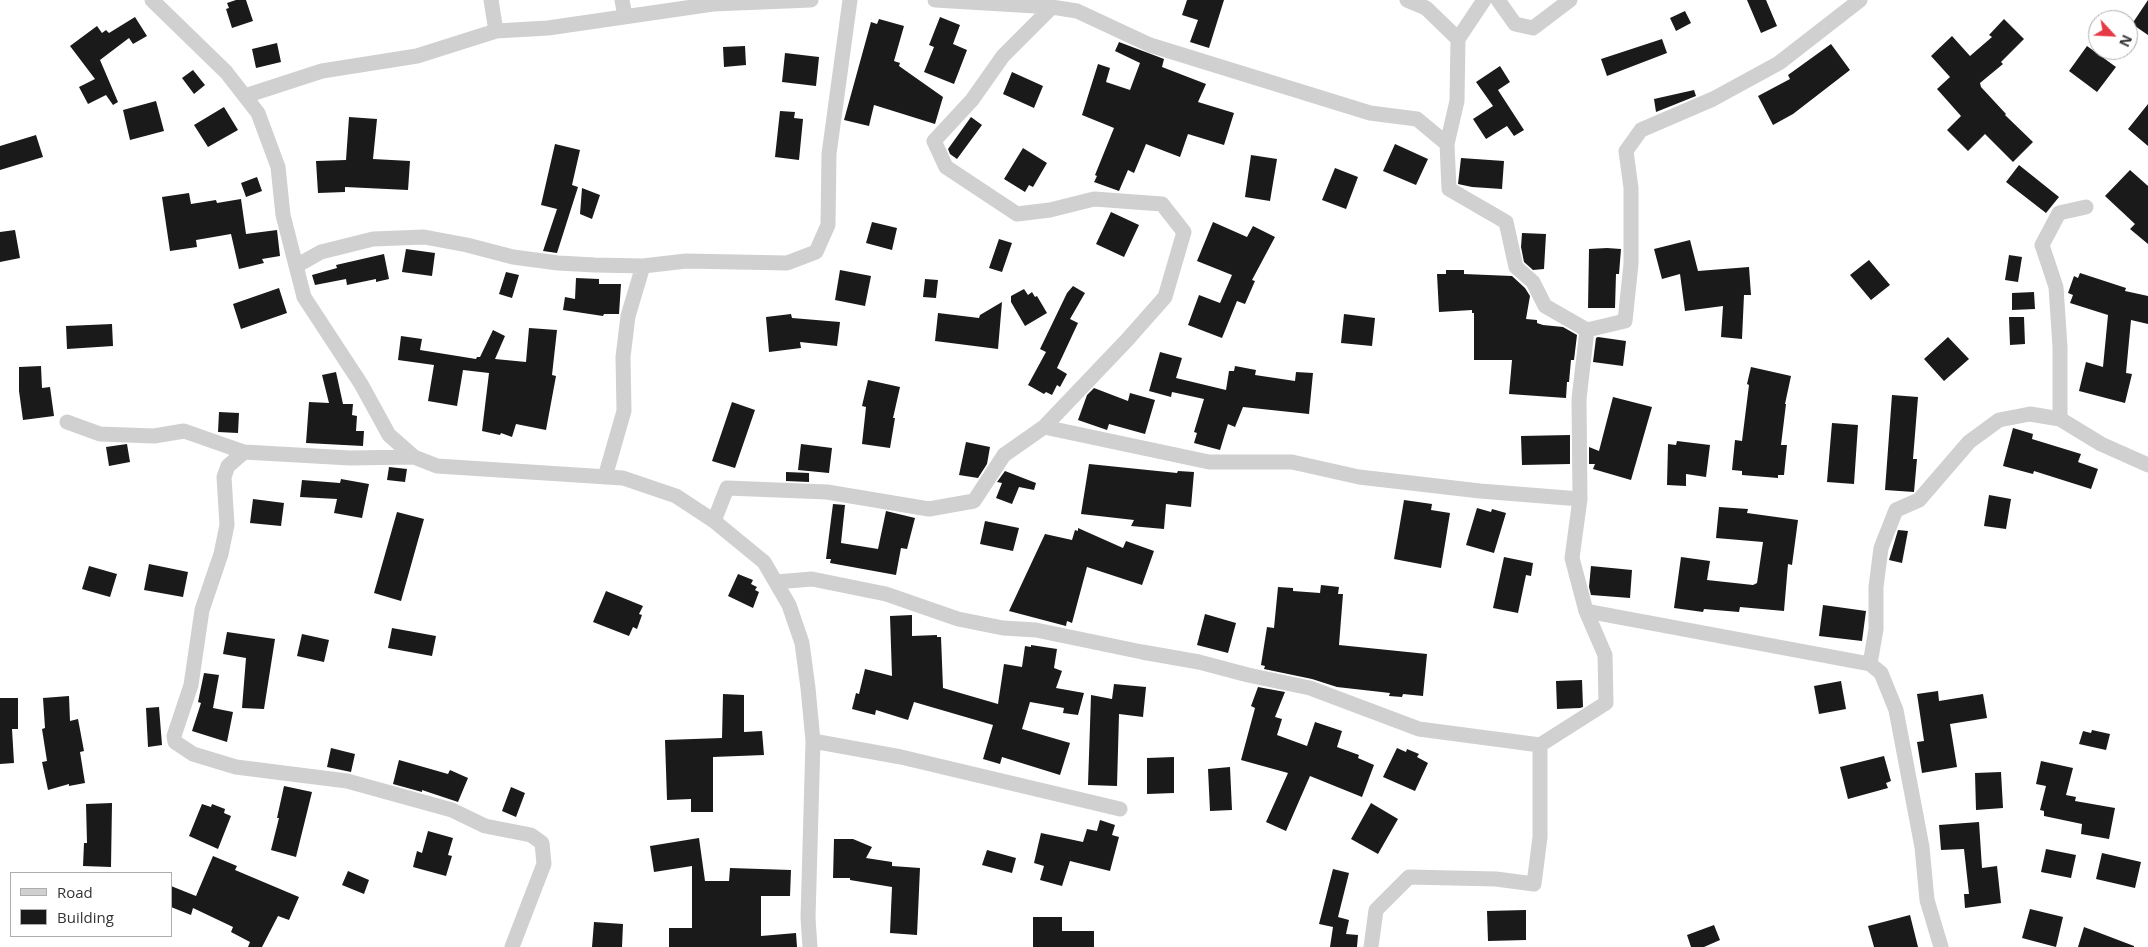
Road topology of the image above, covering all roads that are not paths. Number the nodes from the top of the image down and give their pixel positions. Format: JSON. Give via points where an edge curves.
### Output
{"nodes":[{"id":1,"x":152,"y":0,"type":"edge"},
{"id":2,"x":491,"y":0,"type":"edge"},
{"id":3,"x":622,"y":0,"type":"edge"},
{"id":4,"x":811,"y":0,"type":"edge"},
{"id":5,"x":850,"y":0,"type":"edge"},
{"id":6,"x":935,"y":0,"type":"edge"},
{"id":7,"x":1407,"y":0,"type":"edge"},
{"id":8,"x":1484,"y":0,"type":"edge"},
{"id":9,"x":1498,"y":0,"type":"edge"},
{"id":10,"x":1570,"y":0,"type":"edge"},
{"id":11,"x":1860,"y":0,"type":"edge"},
{"id":12,"x":1052,"y":7,"type":"junction"},
{"id":13,"x":625,"y":16,"type":"junction"},
{"id":14,"x":496,"y":30,"type":"junction"},
{"id":15,"x":1458,"y":39,"type":"junction"},
{"id":16,"x":245,"y":96,"type":"junction"},
{"id":17,"x":1447,"y":144,"type":"junction"},
{"id":18,"x":2086,"y":206,"type":"dead end"},
{"id":19,"x":296,"y":266,"type":"junction"},
{"id":20,"x":643,"y":266,"type":"junction"},
{"id":21,"x":1588,"y":330,"type":"junction"},
{"id":22,"x":2060,"y":419,"type":"junction"},
{"id":23,"x":66,"y":422,"type":"dead end"},
{"id":24,"x":1044,"y":427,"type":"junction"},
{"id":25,"x":244,"y":452,"type":"junction"},
{"id":26,"x":414,"y":457,"type":"junction"},
{"id":27,"x":2148,"y":465,"type":"edge"},
{"id":28,"x":605,"y":477,"type":"junction"},
{"id":29,"x":1580,"y":499,"type":"junction"},
{"id":30,"x":714,"y":521,"type":"junction"},
{"id":31,"x":776,"y":582,"type":"junction"},
{"id":32,"x":1586,"y":611,"type":"junction"},
{"id":33,"x":1870,"y":664,"type":"junction"},
{"id":34,"x":813,"y":741,"type":"junction"},
{"id":35,"x":1540,"y":745,"type":"junction"},
{"id":36,"x":1120,"y":809,"type":"dead end"},
{"id":37,"x":512,"y":947,"type":"edge"},
{"id":38,"x":810,"y":947,"type":"edge"},
{"id":39,"x":1371,"y":947,"type":"edge"},
{"id":40,"x":1941,"y":947,"type":"edge"}],
"edges":[{"from":1,"to":16,"type":"street","via":[[226,72]]},
{"from":2,"to":14,"type":"street"},
{"from":3,"to":13,"type":"street"},
{"from":4,"to":13,"type":"street","via":[[712,4]]},
{"from":5,"to":20,"type":"street","via":[[829,154],[828,226],[816,252],[787,263],[686,261]]},
{"from":6,"to":12,"type":"street"},
{"from":7,"to":15,"type":"street","via":[[1426,8]]},
{"from":8,"to":15,"type":"street"},
{"from":9,"to":10,"type":"street","via":[[1515,24],[1533,28]]},
{"from":11,"to":21,"type":"street","via":[[1779,63],[1713,99],[1641,130],[1626,151],[1631,188],[1631,264],[1625,321]]},
{"from":12,"to":17,"type":"street","via":[[1077,11],[1150,45],[1370,113],[1417,119]]},
{"from":12,"to":24,"type":"street","via":[[1003,56],[972,100],[934,141],[946,167],[1016,214],[1094,199],[1162,204],[1184,232],[1165,297]]},
{"from":13,"to":14,"type":"street","via":[[548,28]]},
{"from":14,"to":16,"type":"street","via":[[417,56],[322,71]]},
{"from":15,"to":17,"type":"street","via":[[1457,102]]},
{"from":16,"to":19,"type":"street","via":[[258,113],[278,167],[283,215]]},
{"from":17,"to":21,"type":"street","via":[[1450,190],[1506,222],[1516,267],[1532,282],[1545,306]]},
{"from":18,"to":22,"type":"street","via":[[2059,213],[2042,246],[2056,287]]},
{"from":19,"to":20,"type":"street","via":[[321,252],[373,239],[424,238],[558,263]]},
{"from":19,"to":26,"type":"street","via":[[304,297],[361,384],[389,435]]},
{"from":20,"to":28,"type":"street","via":[[628,316],[623,357],[624,411]]},
{"from":21,"to":29,"type":"street","via":[[1579,399]]},
{"from":22,"to":27,"type":"street","via":[[2101,444]]},
{"from":22,"to":33,"type":"street","via":[[2030,414],[1999,420],[1969,442],[1919,500],[1896,510],[1881,548],[1876,586],[1876,629]]},
{"from":23,"to":25,"type":"street","via":[[100,434],[154,436],[184,431]]},
{"from":24,"to":29,"type":"street","via":[[1210,462],[1292,462],[1358,477]]},
{"from":24,"to":30,"type":"street","via":[[1004,455],[974,501],[929,509],[827,492],[727,488]]},
{"from":25,"to":26,"type":"street","via":[[350,458]]},
{"from":25,"to":37,"type":"street","via":[[228,466],[224,477],[227,526],[202,610],[191,685],[174,742],[193,754],[236,767],[347,781],[452,810],[485,826],[531,835],[542,843],[544,864]]},
{"from":26,"to":28,"type":"street","via":[[437,466]]},
{"from":28,"to":30,"type":"street","via":[[623,478],[676,496]]},
{"from":29,"to":32,"type":"street","via":[[1572,558]]},
{"from":30,"to":31,"type":"street","via":[[764,562]]},
{"from":31,"to":34,"type":"street","via":[[789,605],[802,643]]},
{"from":31,"to":35,"type":"street","via":[[812,579],[886,594],[958,619],[1003,628],[1036,630],[1200,662],[1310,688],[1419,729]]},
{"from":32,"to":33,"type":"street"},
{"from":32,"to":35,"type":"street","via":[[1605,655],[1606,703]]},
{"from":33,"to":40,"type":"street","via":[[1881,672],[1896,710],[1922,847],[1927,900]]},
{"from":34,"to":36,"type":"street","via":[[901,757]]},
{"from":34,"to":38,"type":"street"},
{"from":35,"to":39,"type":"street","via":[[1540,837],[1534,884],[1496,879],[1408,877],[1376,910]]}]}
